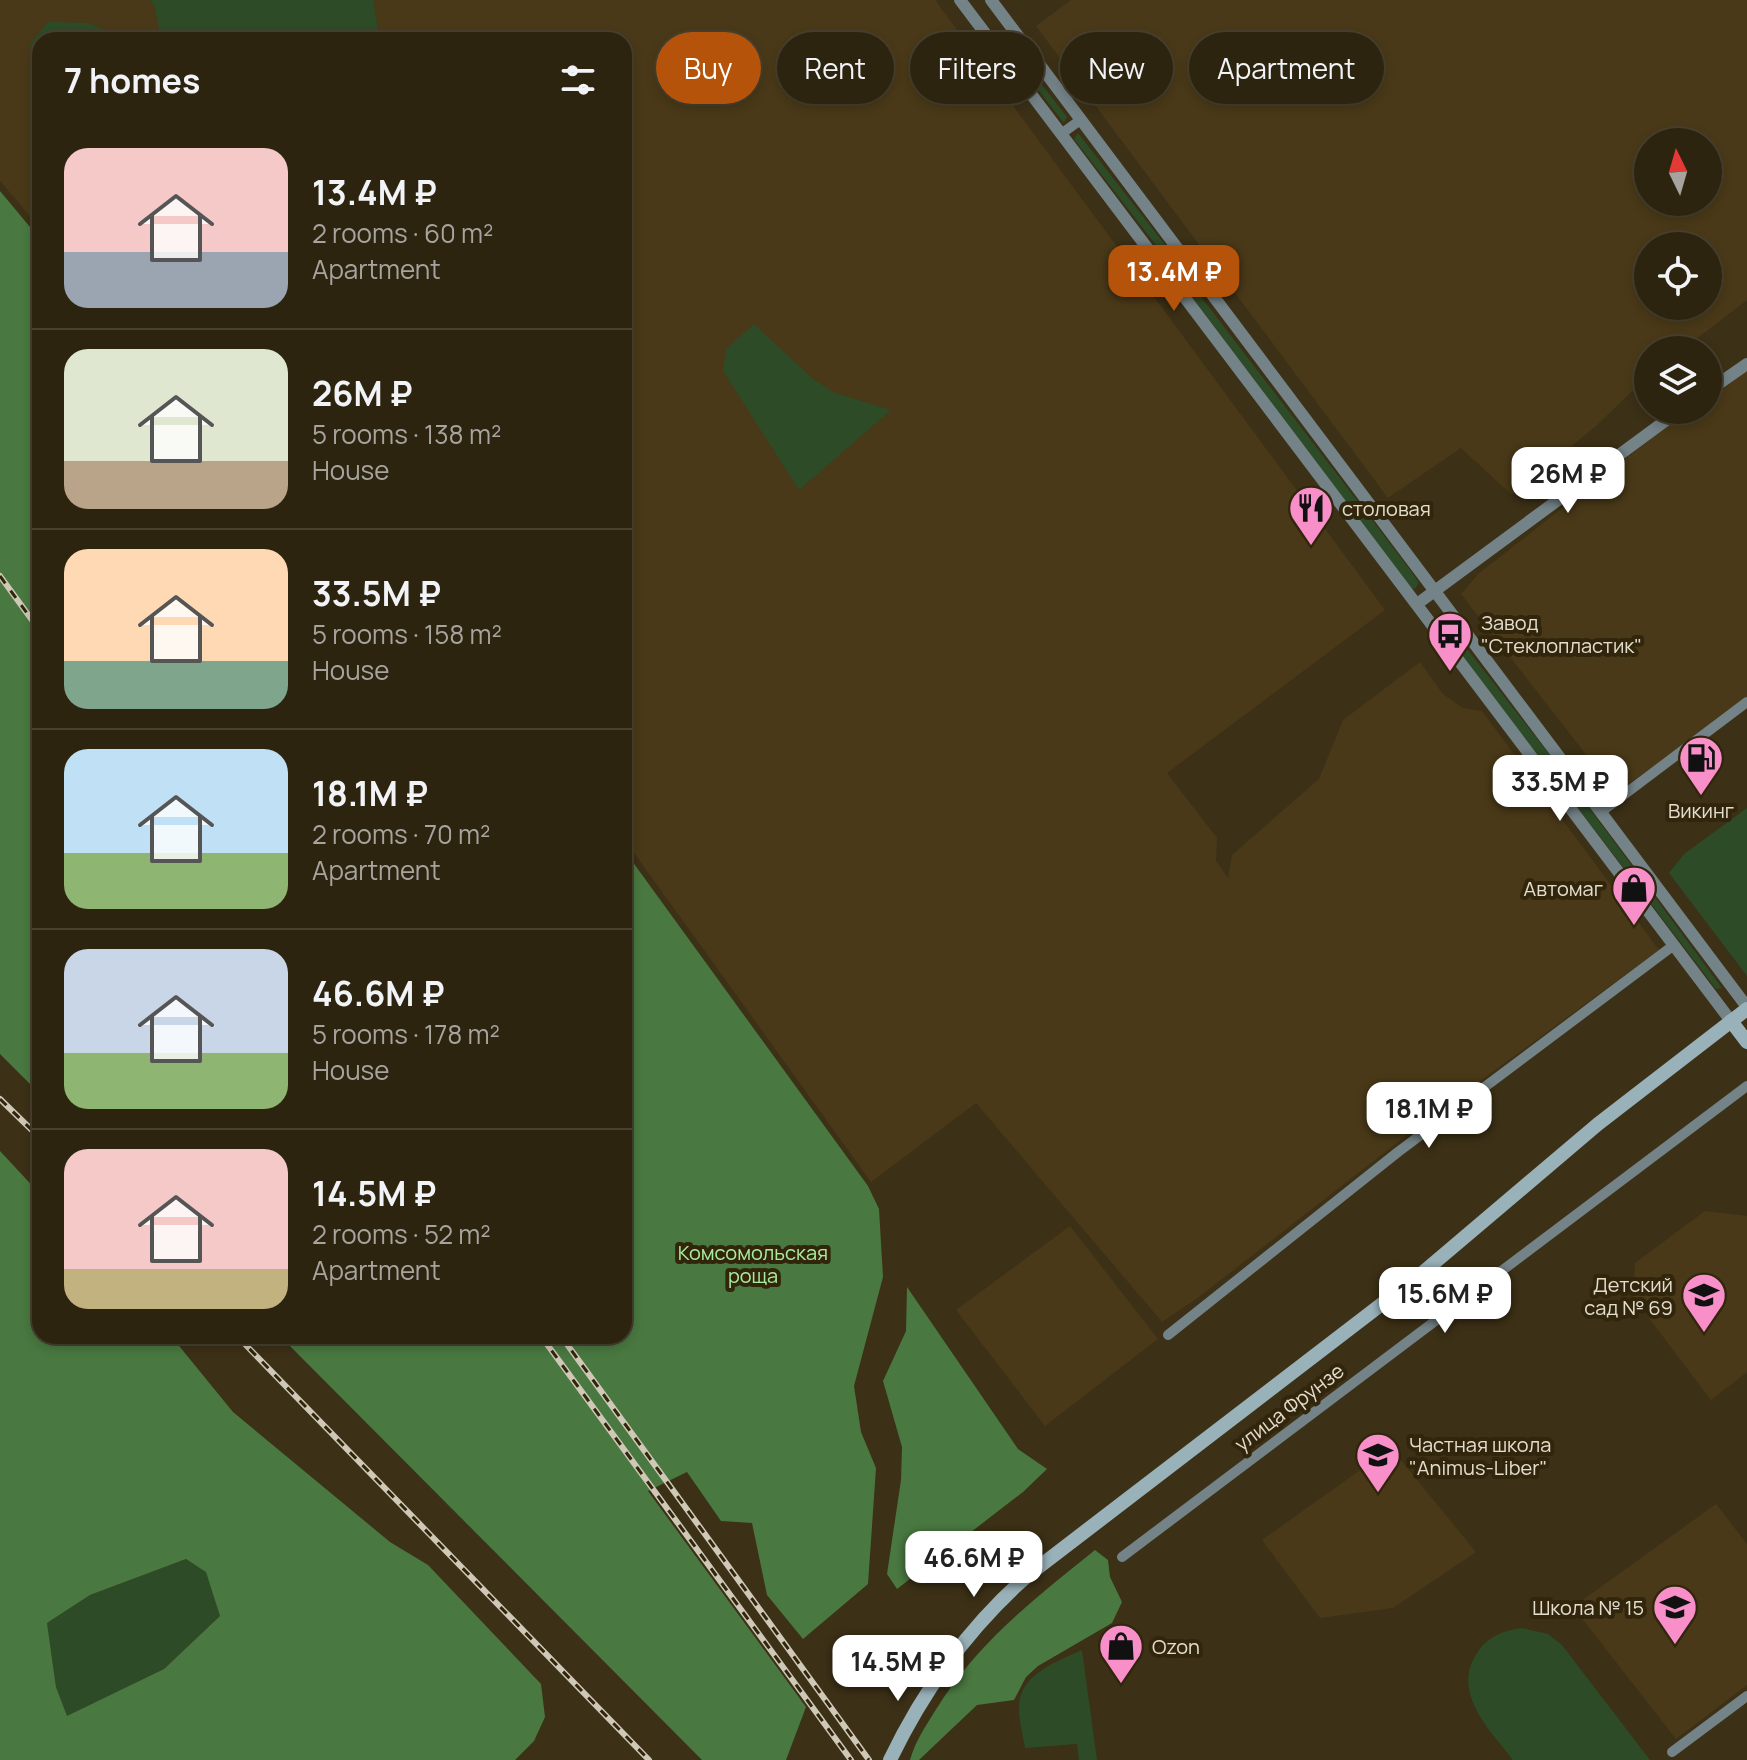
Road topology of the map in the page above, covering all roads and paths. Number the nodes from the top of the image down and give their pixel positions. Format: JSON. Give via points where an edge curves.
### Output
{"nodes":[{"id":1,"x":960,"y":0,"type":"edge"},
{"id":2,"x":991,"y":0,"type":"edge"},
{"id":3,"x":1079,"y":121,"type":"junction"},
{"id":4,"x":1061,"y":134,"type":"junction"},
{"id":5,"x":1747,"y":364,"type":"edge"},
{"id":6,"x":1722,"y":381,"type":"edge"},
{"id":7,"x":1661,"y":424,"type":"edge"},
{"id":8,"x":1435,"y":591,"type":"junction"},
{"id":9,"x":1417,"y":604,"type":"junction"},
{"id":10,"x":1461,"y":626,"type":"junction"},
{"id":11,"x":1444,"y":639,"type":"junction"},
{"id":12,"x":1747,"y":702,"type":"edge"},
{"id":13,"x":1601,"y":812,"type":"junction"},
{"id":14,"x":1674,"y":945,"type":"junction"},
{"id":15,"x":1747,"y":1008,"type":"edge"},
{"id":16,"x":1731,"y":1021,"type":"junction"},
{"id":17,"x":1747,"y":1042,"type":"edge"},
{"id":18,"x":1747,"y":1086,"type":"edge"},
{"id":19,"x":1168,"y":1335,"type":"dead end"},
{"id":20,"x":1122,"y":1557,"type":"dead end"},
{"id":21,"x":1747,"y":1696,"type":"edge"},
{"id":22,"x":1672,"y":1752,"type":"dead end"},
{"id":23,"x":890,"y":1760,"type":"edge"}],
"edges":[{"from":1,"to":4,"type":"street"},
{"from":2,"to":3,"type":"street"},
{"from":3,"to":4,"type":"street"},
{"from":3,"to":8,"type":"street"},
{"from":4,"to":9,"type":"street"},
{"from":5,"to":6,"type":"street"},
{"from":7,"to":8,"type":"street"},
{"from":8,"to":9,"type":"street"},
{"from":8,"to":10,"type":"street"},
{"from":9,"to":11,"type":"street"},
{"from":10,"to":11,"type":"street","via":[[1447,625]]},
{"from":10,"to":13,"type":"street"},
{"from":11,"to":14,"type":"street"},
{"from":12,"to":13,"type":"street"},
{"from":13,"to":15,"type":"street"},
{"from":14,"to":16,"type":"street"},
{"from":14,"to":19,"type":"street","via":[[1398,1152]]},
{"from":15,"to":16,"type":"main road"},
{"from":16,"to":17,"type":"main road"},
{"from":16,"to":23,"type":"main road","via":[[1598,1124],[1421,1274],[1043,1563],[989,1611],[942,1668]]},
{"from":18,"to":20,"type":"street","name":"улица Фрунзе"},
{"from":21,"to":22,"type":"street"}]}
